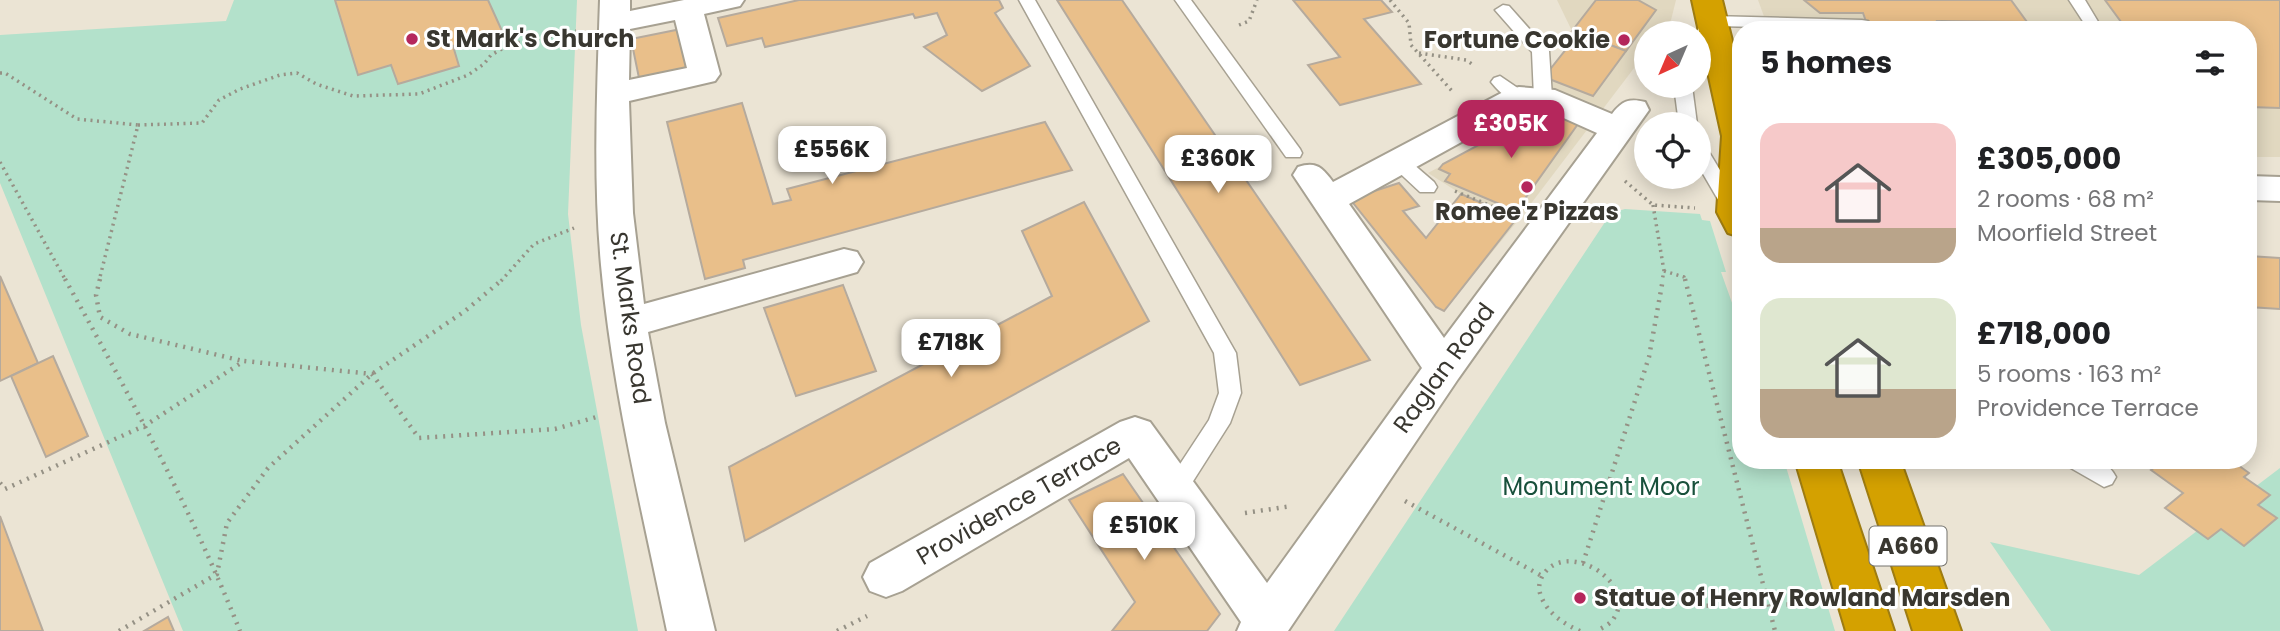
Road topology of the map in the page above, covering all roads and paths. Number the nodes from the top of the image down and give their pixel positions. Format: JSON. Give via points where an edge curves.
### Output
{"nodes":[{"id":1,"x":730,"y":0,"type":"edge"},
{"id":2,"x":1027,"y":0,"type":"edge"},
{"id":3,"x":1184,"y":0,"type":"edge"},
{"id":4,"x":1390,"y":0,"type":"edge"},
{"id":5,"x":2077,"y":0,"type":"edge"},
{"id":6,"x":688,"y":9,"type":"junction"},
{"id":7,"x":1503,"y":10,"type":"dead end"},
{"id":8,"x":615,"y":12,"type":"edge"},
{"id":9,"x":1712,"y":21,"type":"edge"},
{"id":10,"x":2091,"y":21,"type":"edge"},
{"id":11,"x":1732,"y":22,"type":"edge"},
{"id":12,"x":1712,"y":44,"type":"edge"},
{"id":13,"x":1419,"y":53,"type":"junction"},
{"id":14,"x":0,"y":73,"type":"edge"},
{"id":15,"x":1521,"y":92,"type":"junction"},
{"id":16,"x":614,"y":94,"type":"junction"},
{"id":17,"x":1732,"y":108,"type":"edge"},
{"id":18,"x":1476,"y":118,"type":"junction"},
{"id":19,"x":138,"y":125,"type":"junction"},
{"id":20,"x":1398,"y":161,"type":"junction"},
{"id":21,"x":0,"y":162,"type":"edge"},
{"id":22,"x":1310,"y":176,"type":"junction"},
{"id":23,"x":1711,"y":179,"type":"edge"},
{"id":24,"x":1732,"y":184,"type":"edge"},
{"id":25,"x":1427,"y":187,"type":"joint"},
{"id":26,"x":2257,"y":188,"type":"edge"},
{"id":27,"x":2280,"y":189,"type":"edge"},
{"id":28,"x":615,"y":212,"type":"junction"},
{"id":29,"x":1726,"y":215,"type":"edge"},
{"id":30,"x":1545,"y":228,"type":"junction"},
{"id":31,"x":845,"y":262,"type":"dead end"},
{"id":32,"x":1664,"y":271,"type":"junction"},
{"id":33,"x":627,"y":323,"type":"junction"},
{"id":34,"x":244,"y":361,"type":"junction"},
{"id":35,"x":1444,"y":368,"type":"junction"},
{"id":36,"x":372,"y":374,"type":"junction"},
{"id":37,"x":641,"y":404,"type":"junction"},
{"id":38,"x":146,"y":425,"type":"junction"},
{"id":39,"x":1732,"y":459,"type":"edge"},
{"id":40,"x":1735,"y":469,"type":"edge"},
{"id":41,"x":1819,"y":469,"type":"edge"},
{"id":42,"x":1882,"y":469,"type":"edge"},
{"id":43,"x":2091,"y":469,"type":"edge"},
{"id":44,"x":2104,"y":477,"type":"dead end"},
{"id":45,"x":0,"y":482,"type":"edge"},
{"id":46,"x":1353,"y":496,"type":"junction"},
{"id":47,"x":1185,"y":506,"type":"junction"},
{"id":48,"x":1449,"y":524,"type":"dead end"},
{"id":49,"x":1583,"y":563,"type":"junction"},
{"id":50,"x":217,"y":574,"type":"junction"},
{"id":51,"x":1542,"y":576,"type":"junction"},
{"id":52,"x":886,"y":577,"type":"dead end"},
{"id":53,"x":1619,"y":597,"type":"junction"},
{"id":54,"x":1769,"y":605,"type":"junction"},
{"id":55,"x":1866,"y":617,"type":"edge"},
{"id":56,"x":1264,"y":626,"type":"edge"},
{"id":57,"x":1568,"y":629,"type":"edge"},
{"id":58,"x":119,"y":631,"type":"edge"},
{"id":59,"x":240,"y":631,"type":"edge"},
{"id":60,"x":691,"y":631,"type":"edge"},
{"id":61,"x":1580,"y":631,"type":"edge"},
{"id":62,"x":1597,"y":631,"type":"edge"},
{"id":63,"x":1775,"y":631,"type":"edge"},
{"id":64,"x":1937,"y":631,"type":"edge"}],
"edges":[{"from":1,"to":6,"type":"street"},
{"from":2,"to":47,"type":"lane","via":[[1225,354],[1230,393]]},
{"from":3,"to":22,"type":"lane"},
{"from":4,"to":13,"type":"path","via":[[1409,23],[1411,46]]},
{"from":5,"to":10,"type":"lane"},
{"from":6,"to":8,"type":"street"},
{"from":6,"to":16,"type":"street","via":[[704,75]]},
{"from":7,"to":15,"type":"lane","via":[[1540,51]]},
{"from":8,"to":16,"type":"street","name":"St. Marks Road"},
{"from":8,"to":19,"type":"path","via":[[511,44],[468,75],[419,94],[353,96],[297,73],[280,75],[219,100],[202,123]]},
{"from":9,"to":11,"type":"lane"},
{"from":12,"to":17,"type":"highway"},
{"from":13,"to":15,"type":"path","via":[[1466,60]]},
{"from":13,"to":18,"type":"path"},
{"from":14,"to":19,"type":"path","via":[[77,119]]},
{"from":15,"to":18,"type":"street"},
{"from":15,"to":30,"type":"street","name":"Raglan Road","via":[[1626,120]]},
{"from":16,"to":28,"type":"street","name":"St. Marks Road"},
{"from":18,"to":20,"type":"street"},
{"from":19,"to":34,"type":"path","via":[[96,295],[100,317],[130,334]]},
{"from":20,"to":22,"type":"street"},
{"from":20,"to":25,"type":"lane"},
{"from":21,"to":38,"type":"path"},
{"from":22,"to":35,"type":"street"},
{"from":23,"to":29,"type":"lane"},
{"from":24,"to":29,"type":"highway"},
{"from":25,"to":30,"type":"path","via":[[1462,192]]},
{"from":26,"to":27,"type":"street"},
{"from":28,"to":33,"type":"street","name":"St. Marks Road"},
{"from":28,"to":36,"type":"path","via":[[534,244],[507,276],[465,311]]},
{"from":29,"to":32,"type":"path","via":[[1653,205]]},
{"from":30,"to":35,"type":"street","name":"Raglan Road"},
{"from":31,"to":33,"type":"street"},
{"from":32,"to":39,"type":"path","via":[[1684,277]]},
{"from":32,"to":49,"type":"path","via":[[1649,357]]},
{"from":33,"to":37,"type":"street","name":"St. Marks Road"},
{"from":34,"to":36,"type":"path"},
{"from":34,"to":38,"type":"path"},
{"from":35,"to":46,"type":"street","name":"Raglan Road"},
{"from":36,"to":37,"type":"path","via":[[419,438],[555,429]]},
{"from":36,"to":50,"type":"path","via":[[268,468],[228,523]]},
{"from":37,"to":60,"type":"street","name":"St. Marks Road"},
{"from":38,"to":45,"type":"path","via":[[5,489]]},
{"from":38,"to":50,"type":"path"},
{"from":40,"to":54,"type":"path"},
{"from":41,"to":55,"type":"highway","number":"A660"},
{"from":42,"to":64,"type":"highway","number":"A660"},
{"from":43,"to":44,"type":"lane"},
{"from":46,"to":47,"type":"path"},
{"from":46,"to":56,"type":"street","name":"Raglan Road"},
{"from":47,"to":52,"type":"street","name":"Providence Terrace","via":[[1135,435]]},
{"from":47,"to":56,"type":"street","name":"Providence Terrace"},
{"from":48,"to":51,"type":"path"},
{"from":49,"to":51,"type":"path","via":[[1559,563]]},
{"from":49,"to":53,"type":"path","via":[[1606,576]]},
{"from":50,"to":58,"type":"path"},
{"from":50,"to":59,"type":"path"},
{"from":51,"to":57,"type":"path","via":[[1541,598]]},
{"from":53,"to":54,"type":"path","via":[[1697,606]]},
{"from":53,"to":62,"type":"path","via":[[1616,619]]},
{"from":54,"to":55,"type":"path"},
{"from":54,"to":63,"type":"path"},
{"from":57,"to":61,"type":"path"}]}
